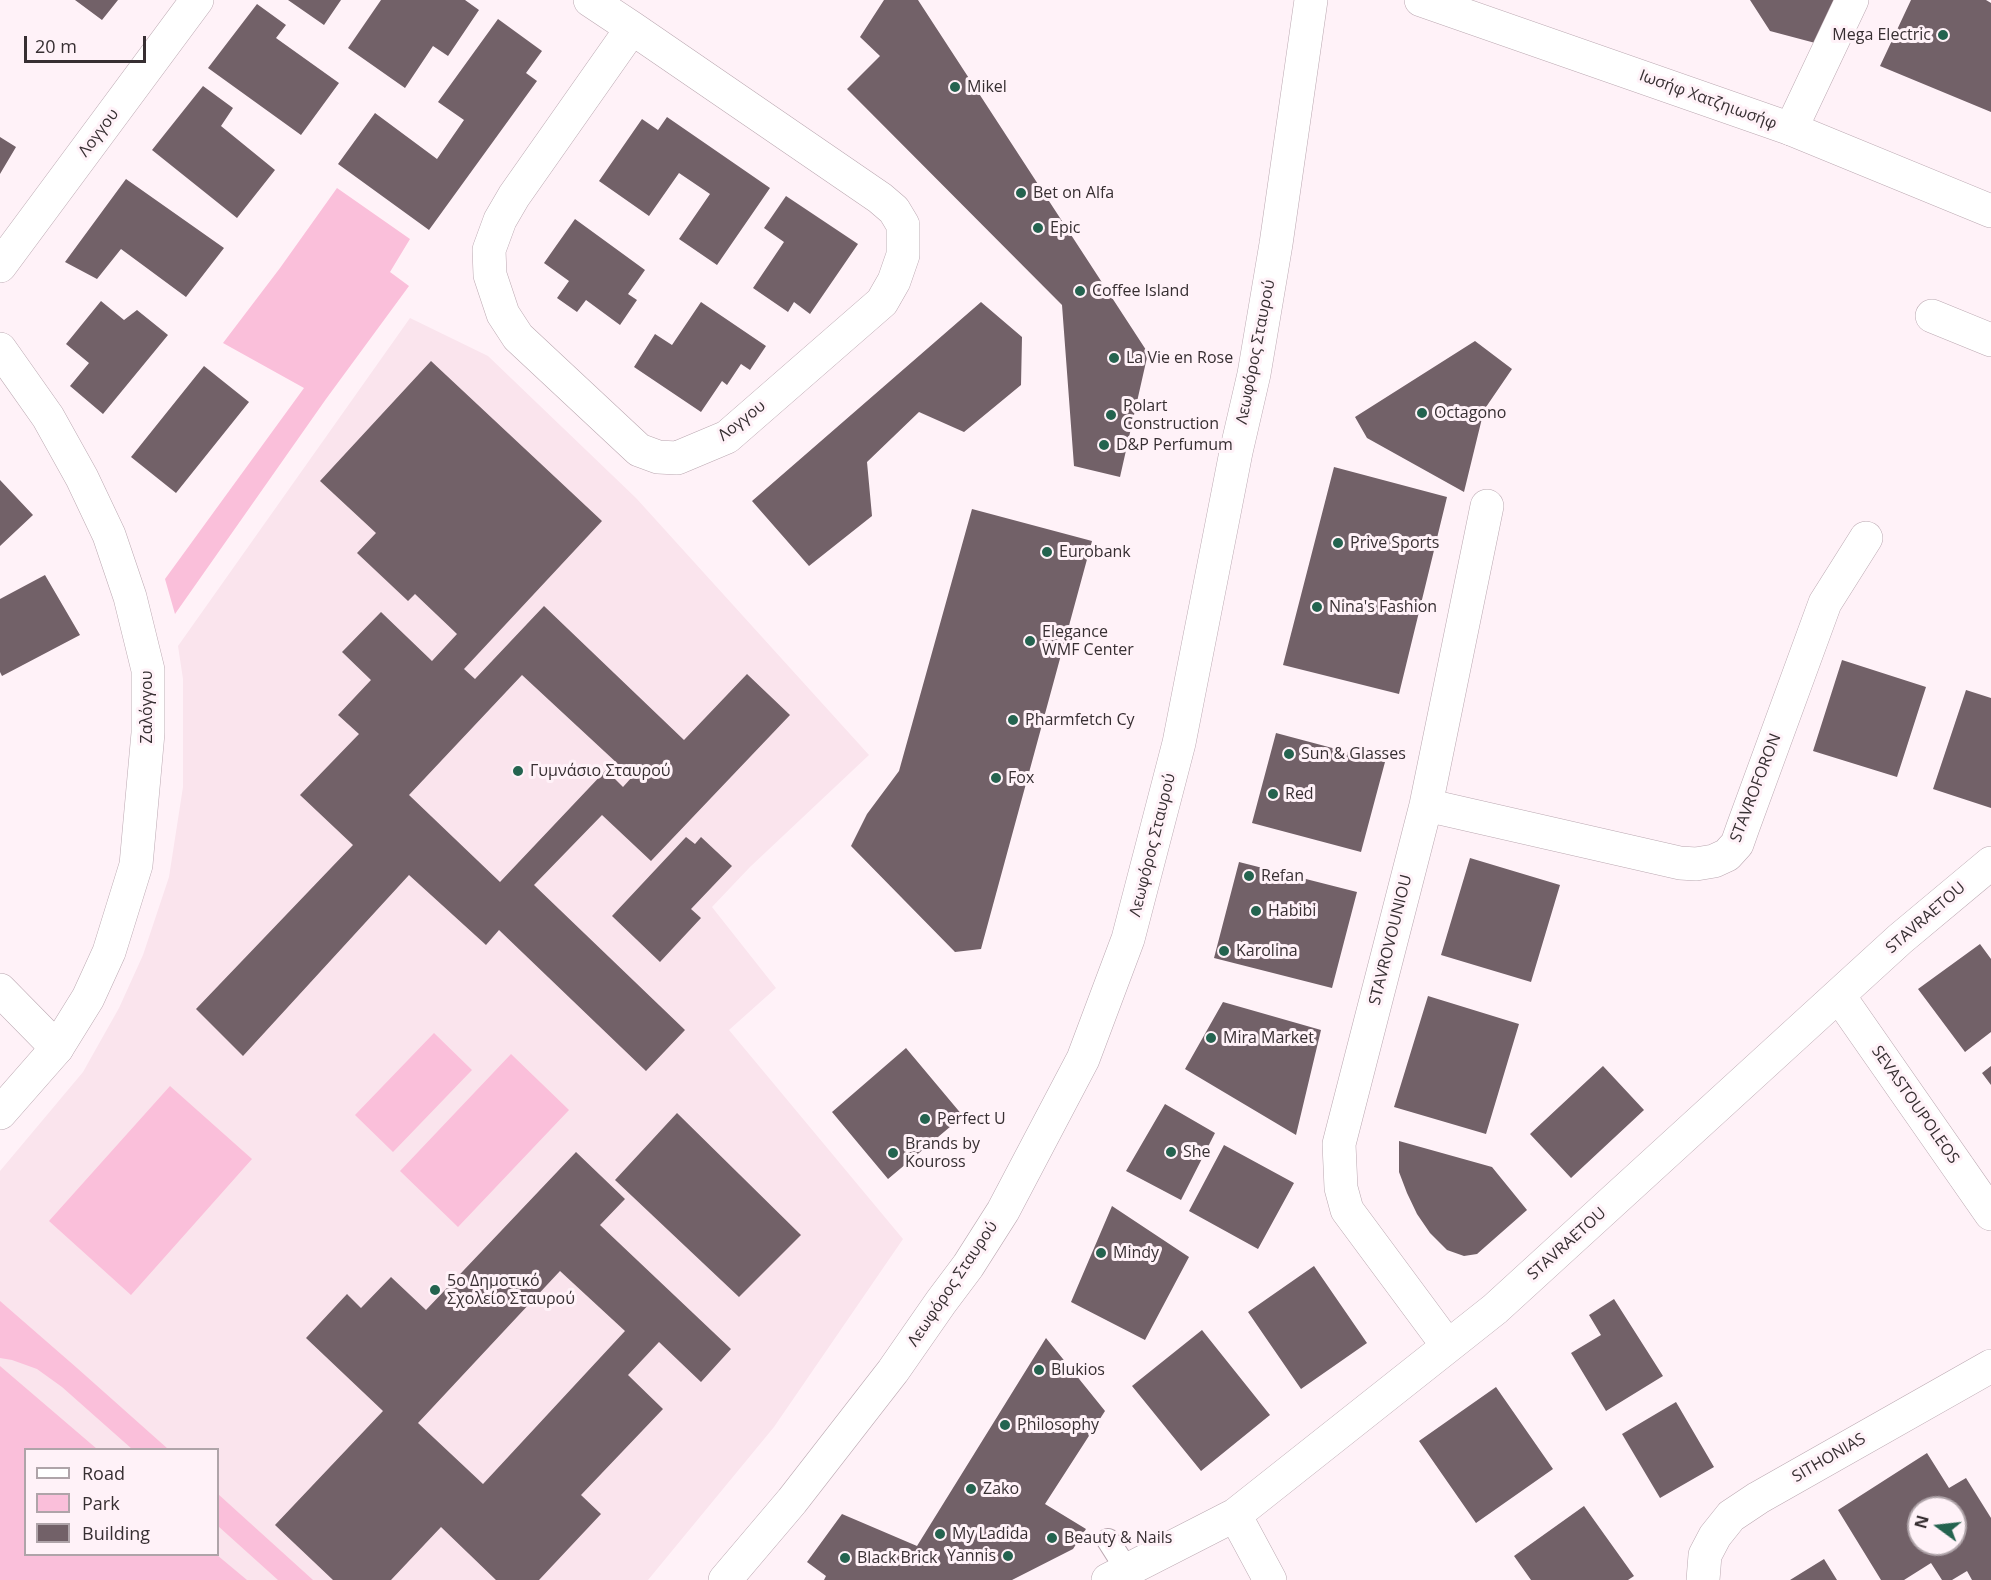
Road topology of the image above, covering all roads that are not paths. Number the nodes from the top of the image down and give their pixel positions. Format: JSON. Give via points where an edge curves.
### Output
{"nodes":[{"id":1,"x":197,"y":0,"type":"edge"},
{"id":2,"x":590,"y":0,"type":"edge"},
{"id":3,"x":1311,"y":0,"type":"edge"},
{"id":4,"x":1421,"y":0,"type":"edge"},
{"id":5,"x":1852,"y":0,"type":"edge"},
{"id":6,"x":632,"y":28,"type":"junction"},
{"id":7,"x":1791,"y":129,"type":"junction"},
{"id":8,"x":1991,"y":211,"type":"edge"},
{"id":9,"x":0,"y":266,"type":"edge"},
{"id":10,"x":1932,"y":316,"type":"dead end"},
{"id":11,"x":1991,"y":340,"type":"edge"},
{"id":12,"x":0,"y":349,"type":"edge"},
{"id":13,"x":1487,"y":506,"type":"dead end"},
{"id":14,"x":1866,"y":538,"type":"dead end"},
{"id":15,"x":1426,"y":805,"type":"junction"},
{"id":16,"x":1991,"y":863,"type":"edge"},
{"id":17,"x":0,"y":990,"type":"edge"},
{"id":18,"x":1839,"y":996,"type":"junction"},
{"id":19,"x":57,"y":1048,"type":"junction"},
{"id":20,"x":0,"y":1113,"type":"edge"},
{"id":21,"x":1991,"y":1214,"type":"edge"},
{"id":22,"x":1447,"y":1345,"type":"junction"},
{"id":23,"x":1991,"y":1366,"type":"edge"},
{"id":24,"x":1235,"y":1515,"type":"junction"},
{"id":25,"x":1108,"y":1540,"type":"dead end"},
{"id":26,"x":1118,"y":1575,"type":"edge"},
{"id":27,"x":725,"y":1580,"type":"edge"},
{"id":28,"x":1269,"y":1580,"type":"edge"},
{"id":29,"x":1702,"y":1580,"type":"edge"}],
"edges":[{"from":1,"to":9,"type":"street","name":"Λογγου"},
{"from":2,"to":6,"type":"street","name":"Λογγου"},
{"from":3,"to":27,"type":"street","name":"Λεωφόρος Σταυρού","via":[[1254,374],[1179,743],[1128,939],[1083,1059],[1003,1211],[886,1381]]},
{"from":4,"to":7,"type":"street","name":"Ιωσήφ Χατζηιωσήφ"},
{"from":5,"to":7,"type":"street"},
{"from":6,"to":6,"type":"street","name":"Λογγου","via":[[880,198],[903,225],[903,255],[882,302],[727,437],[677,458],[639,450],[518,337],[503,314],[490,275],[489,250],[500,220]]},
{"from":7,"to":8,"type":"street","name":"Ιωσήφ Χατζηιωσήφ"},
{"from":10,"to":11,"type":"street"},
{"from":12,"to":19,"type":"street","name":"Ζαλόγγου","via":[[48,417],[109,535],[148,670],[148,734],[136,866],[110,952]]},
{"from":13,"to":15,"type":"street","name":"STAVROVOUNIOU"},
{"from":14,"to":15,"type":"street","name":"STAVROFORON","via":[[1825,603],[1737,844],[1727,855],[1714,861],[1680,863]]},
{"from":15,"to":22,"type":"street","name":"STAVROVOUNIOU","via":[[1339,1144],[1339,1167],[1347,1210]]},
{"from":16,"to":18,"type":"street","name":"STAVRAETOU"},
{"from":17,"to":19,"type":"street"},
{"from":18,"to":21,"type":"street","name":"SEVASTOUPOLEOS"},
{"from":18,"to":22,"type":"street","name":"STAVRAETOU","via":[[1495,1309]]},
{"from":19,"to":20,"type":"street","name":"Ζαλόγγου"},
{"from":22,"to":24,"type":"street","name":"STAVRAETOU"},
{"from":23,"to":29,"type":"street","name":"SITHONIAS","via":[[1731,1516],[1705,1555]]},
{"from":24,"to":26,"type":"street","name":"STAVRAETOU"},
{"from":24,"to":28,"type":"street"},
{"from":25,"to":26,"type":"lane"}]}
